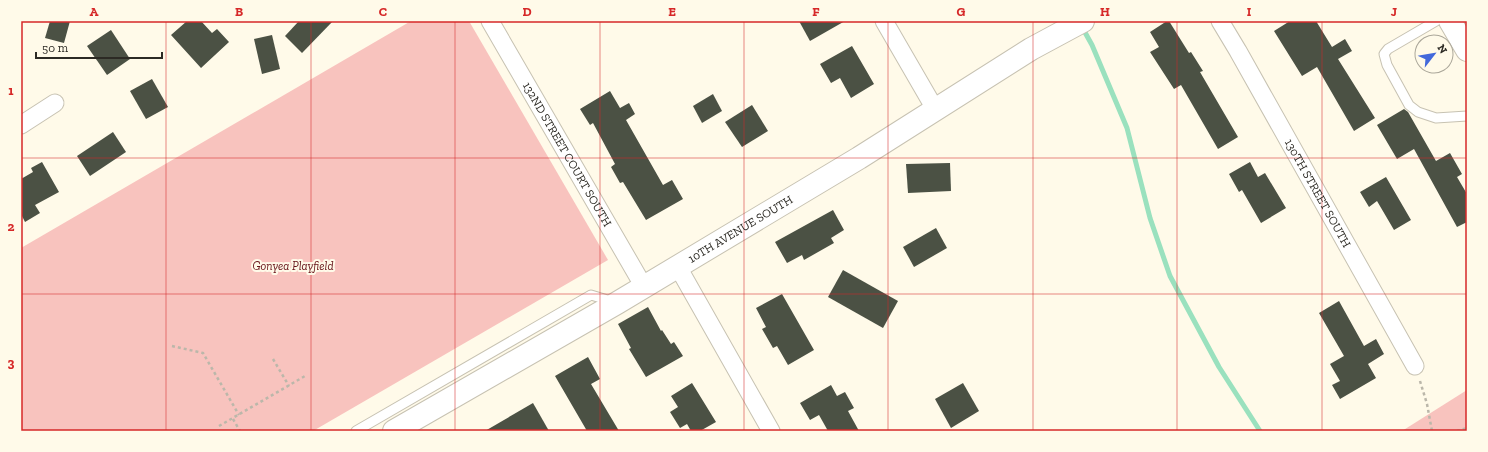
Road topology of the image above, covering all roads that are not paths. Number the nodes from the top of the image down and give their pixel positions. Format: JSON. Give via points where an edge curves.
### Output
{"nodes":[{"id":1,"x":490,"y":21,"type":"edge"},
{"id":2,"x":884,"y":21,"type":"edge"},
{"id":3,"x":1220,"y":21,"type":"edge"},
{"id":4,"x":1436,"y":21,"type":"edge"},
{"id":5,"x":1450,"y":21,"type":"edge"},
{"id":6,"x":1076,"y":25,"type":"edge"},
{"id":7,"x":1467,"y":50,"type":"edge"},
{"id":8,"x":55,"y":103,"type":"dead end"},
{"id":9,"x":935,"y":109,"type":"junction"},
{"id":10,"x":1467,"y":116,"type":"edge"},
{"id":11,"x":21,"y":125,"type":"edge"},
{"id":12,"x":678,"y":267,"type":"junction"},
{"id":13,"x":644,"y":287,"type":"junction"},
{"id":14,"x":617,"y":303,"type":"junction"},
{"id":15,"x":1414,"y":366,"type":"road end"},
{"id":16,"x":356,"y":431,"type":"edge"},
{"id":17,"x":394,"y":431,"type":"edge"},
{"id":18,"x":771,"y":431,"type":"edge"}],
"edges":[{"from":1,"to":13,"type":"street","name":"132ND STREET COURT SOUTH"},
{"from":2,"to":9,"type":"street"},
{"from":3,"to":15,"type":"street","name":"130TH STREET SOUTH"},
{"from":4,"to":10,"type":"lane","via":[[1388,49],[1384,54],[1387,65],[1409,105],[1418,112],[1436,118]]},
{"from":5,"to":7,"type":"street"},
{"from":6,"to":9,"type":"street","name":"10TH AVENUE SOUTH","via":[[1031,49]]},
{"from":8,"to":11,"type":"street"},
{"from":9,"to":12,"type":"street","name":"10TH AVENUE SOUTH"},
{"from":12,"to":13,"type":"street","name":"10TH AVENUE SOUTH"},
{"from":12,"to":18,"type":"street"},
{"from":13,"to":14,"type":"street","name":"10TH AVENUE SOUTH"},
{"from":14,"to":16,"type":"lane","via":[[591,295]]},
{"from":14,"to":17,"type":"street","name":"10TH AVENUE SOUTH"}]}
